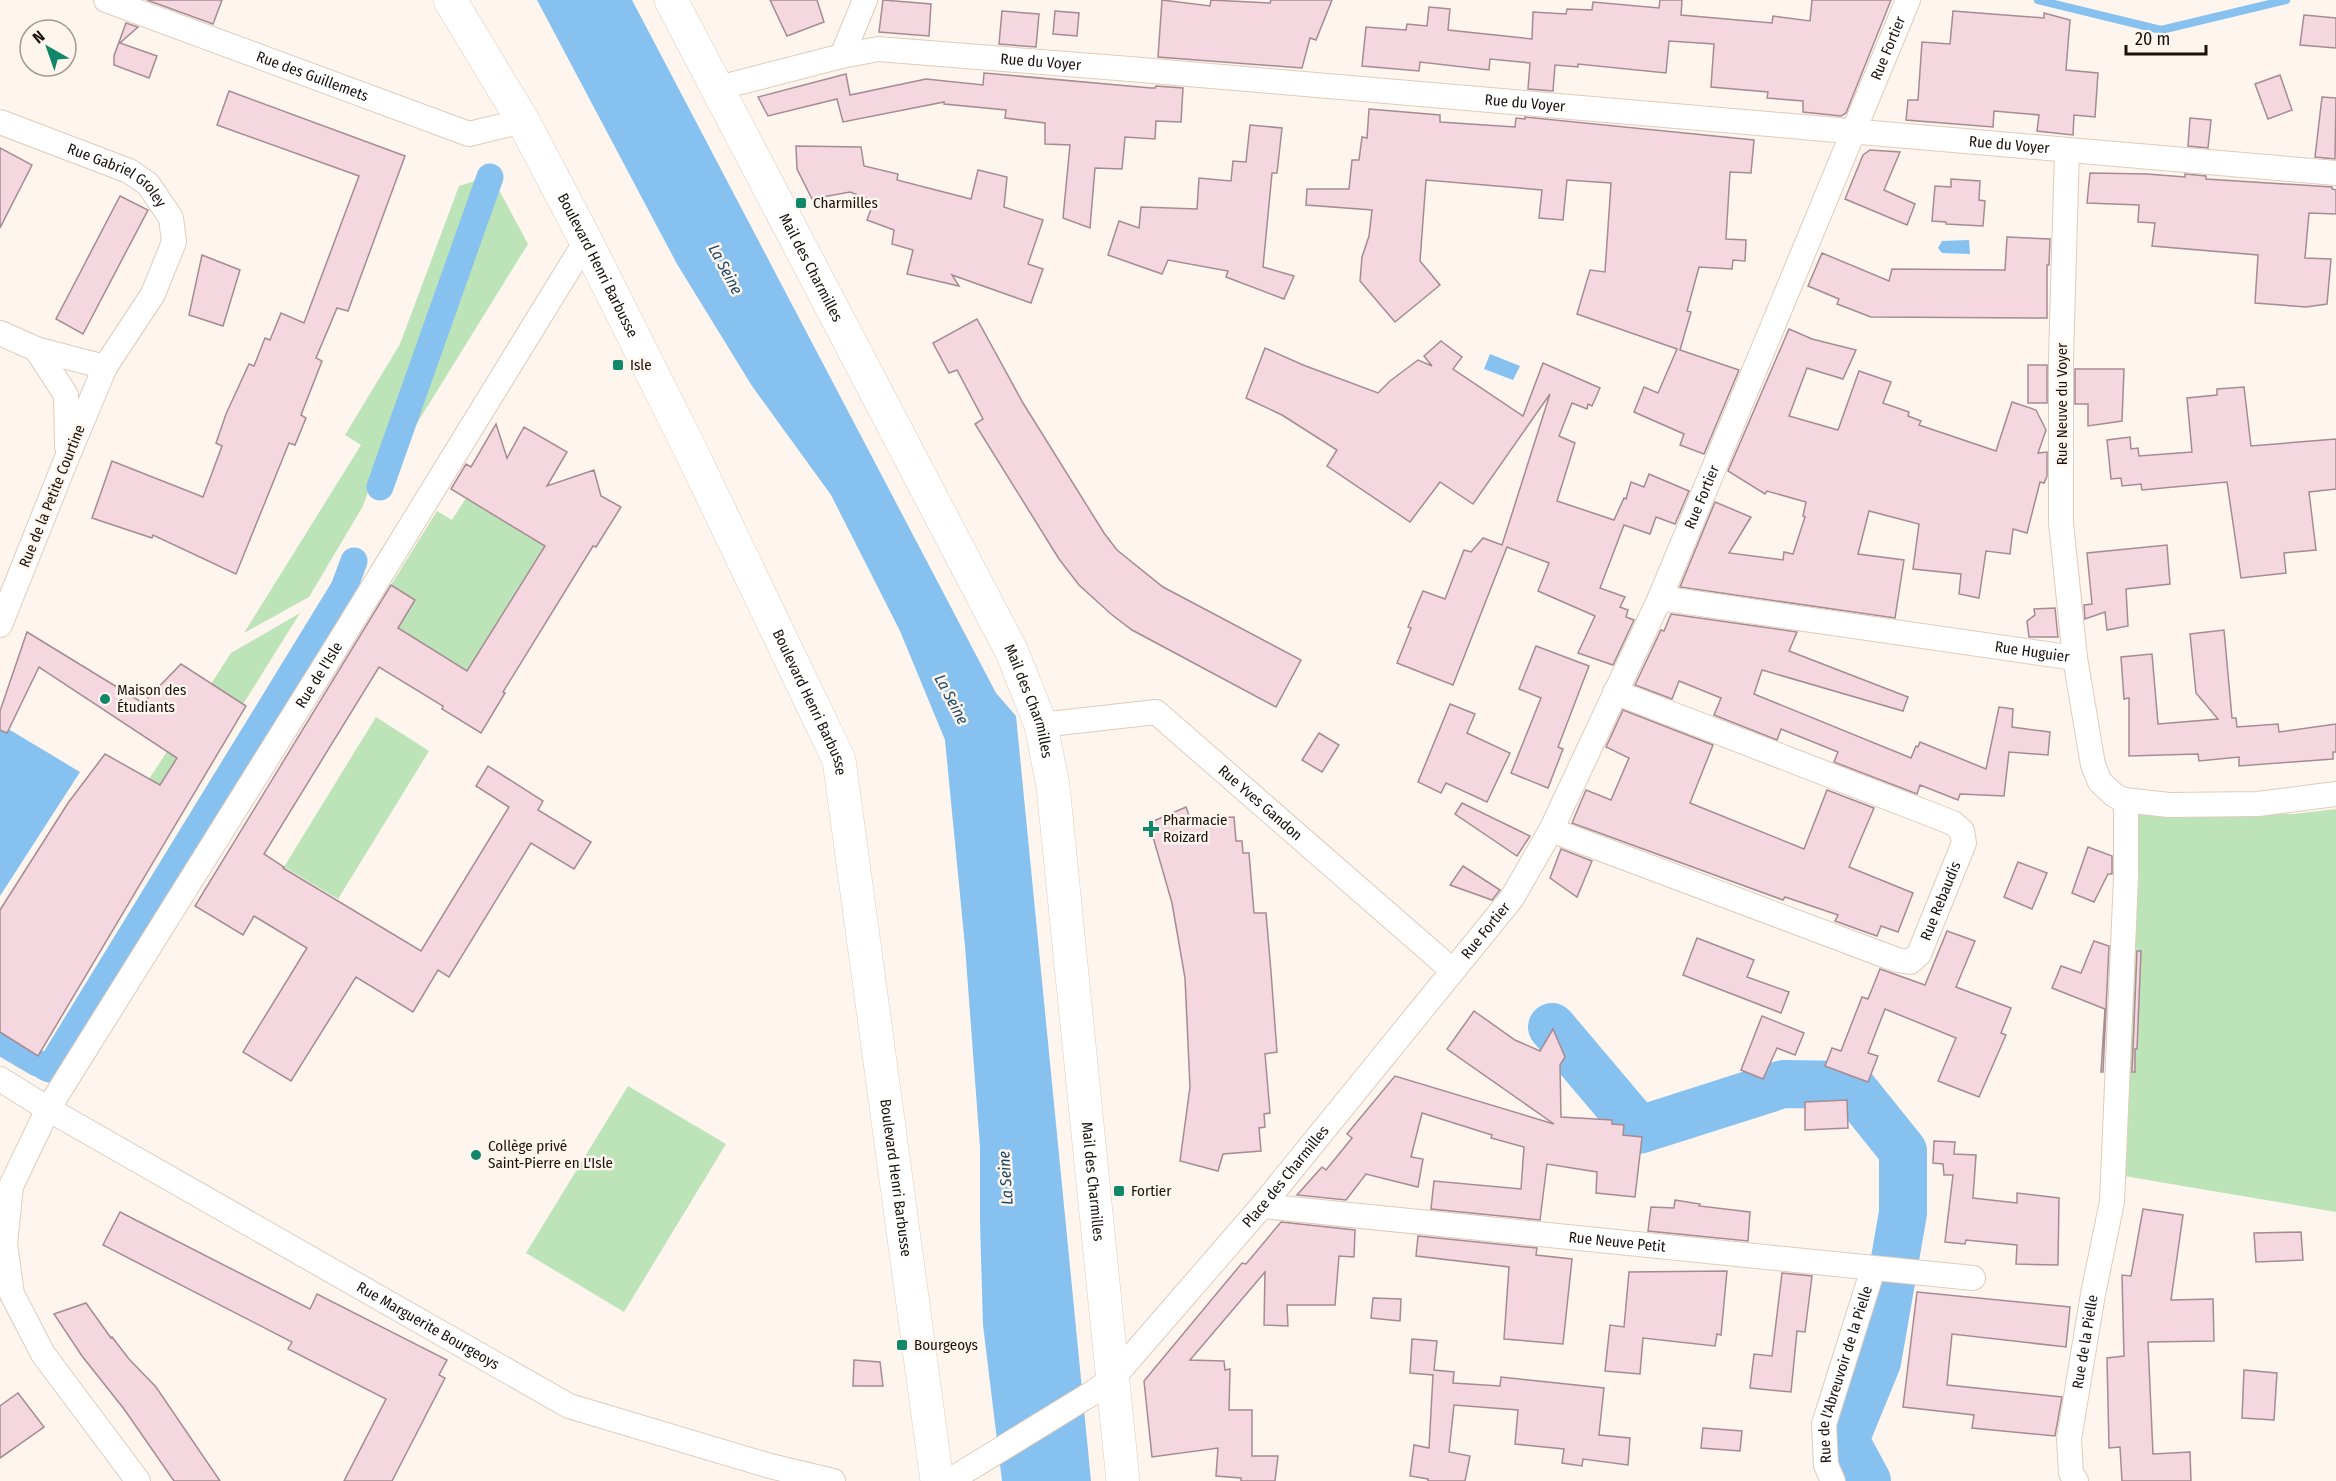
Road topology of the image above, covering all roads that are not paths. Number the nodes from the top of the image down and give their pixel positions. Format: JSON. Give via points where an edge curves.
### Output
{"nodes":[{"id":1,"x":106,"y":0,"type":"edge"},
{"id":2,"x":450,"y":0,"type":"edge"},
{"id":3,"x":671,"y":0,"type":"edge"},
{"id":4,"x":866,"y":0,"type":"edge"},
{"id":5,"x":1908,"y":0,"type":"edge"},
{"id":6,"x":842,"y":56,"type":"junction"},
{"id":7,"x":718,"y":88,"type":"junction"},
{"id":8,"x":523,"y":121,"type":"junction"},
{"id":9,"x":0,"y":122,"type":"edge"},
{"id":10,"x":1855,"y":132,"type":"junction"},
{"id":11,"x":2067,"y":150,"type":"junction"},
{"id":12,"x":2336,"y":173,"type":"edge"},
{"id":13,"x":586,"y":241,"type":"junction"},
{"id":14,"x":0,"y":333,"type":"edge"},
{"id":15,"x":36,"y":349,"type":"junction"},
{"id":16,"x":105,"y":367,"type":"junction"},
{"id":17,"x":68,"y":455,"type":"junction"},
{"id":18,"x":1659,"y":598,"type":"junction"},
{"id":19,"x":0,"y":625,"type":"edge"},
{"id":20,"x":2075,"y":658,"type":"junction"},
{"id":21,"x":1615,"y":692,"type":"junction"},
{"id":22,"x":1041,"y":725,"type":"junction"},
{"id":23,"x":2336,"y":794,"type":"edge"},
{"id":24,"x":2126,"y":800,"type":"junction"},
{"id":25,"x":1551,"y":830,"type":"junction"},
{"id":26,"x":1452,"y":970,"type":"junction"},
{"id":27,"x":0,"y":1079,"type":"edge"},
{"id":28,"x":48,"y":1109,"type":"junction"},
{"id":29,"x":1262,"y":1206,"type":"junction"},
{"id":30,"x":1877,"y":1269,"type":"junction"},
{"id":31,"x":1972,"y":1278,"type":"dead end"},
{"id":32,"x":1113,"y":1378,"type":"junction"},
{"id":33,"x":768,"y":1473,"type":"edge"},
{"id":34,"x":946,"y":1480,"type":"edge"},
{"id":35,"x":138,"y":1481,"type":"edge"},
{"id":36,"x":833,"y":1481,"type":"edge"},
{"id":37,"x":1123,"y":1481,"type":"edge"},
{"id":38,"x":1833,"y":1481,"type":"edge"},
{"id":39,"x":2076,"y":1481,"type":"edge"}],
"edges":[{"from":1,"to":8,"type":"street","name":"Rue des Guillemets","via":[[469,134]]},
{"from":2,"to":8,"type":"main road","name":"Boulevard Henri Barbusse"},
{"from":3,"to":7,"type":"main road","name":"Mail des Charmilles"},
{"from":4,"to":6,"type":"street"},
{"from":5,"to":10,"type":"street","name":"Rue Fortier"},
{"from":6,"to":7,"type":"street","name":"Rue du Voyer"},
{"from":6,"to":10,"type":"street","name":"Rue du Voyer","via":[[878,49]]},
{"from":7,"to":22,"type":"main road","name":"Mail des Charmilles","via":[[1012,652]]},
{"from":8,"to":13,"type":"main road","name":"Boulevard Henri Barbusse"},
{"from":9,"to":16,"type":"street","name":"Rue Gabriel Groley","via":[[129,171],[148,184],[171,218],[174,242],[157,285]]},
{"from":10,"to":11,"type":"street","name":"Rue du Voyer"},
{"from":10,"to":18,"type":"street","name":"Rue Fortier"},
{"from":11,"to":12,"type":"street","name":"Rue du Voyer"},
{"from":11,"to":20,"type":"street","name":"Rue Neuve du Voyer","via":[[2061,523]]},
{"from":13,"to":28,"type":"street","name":"Rue de l'Isle"},
{"from":13,"to":34,"type":"main road","name":"Boulevard Henri Barbusse","via":[[839,760]]},
{"from":14,"to":15,"type":"street"},
{"from":15,"to":16,"type":"street"},
{"from":15,"to":17,"type":"street","via":[[66,395]]},
{"from":16,"to":17,"type":"street","name":"Rue de la Petite Courtine"},
{"from":17,"to":19,"type":"street","name":"Rue de la Petite Courtine"},
{"from":18,"to":20,"type":"street","name":"Rue Huguier"},
{"from":18,"to":21,"type":"street","name":"Rue Fortier"},
{"from":20,"to":24,"type":"street","name":"Rue Huguier","via":[[2093,765],[2100,782],[2112,794]]},
{"from":21,"to":25,"type":"street","name":"Rue Fortier"},
{"from":21,"to":25,"type":"street","name":"Rue Rebaudis","via":[[1953,823],[1962,831],[1964,843],[1919,954],[1910,962],[1897,960]]},
{"from":22,"to":26,"type":"street","name":"Rue Yves Gandon","via":[[1156,711]]},
{"from":22,"to":32,"type":"main road","name":"Mail des Charmilles","via":[[1053,786]]},
{"from":23,"to":24,"type":"street","name":"Rue Huguier","via":[[2258,804],[2169,805]]},
{"from":24,"to":39,"type":"street","name":"Rue de la Pielle","via":[[2112,1202],[2069,1439]]},
{"from":25,"to":26,"type":"street","name":"Rue Fortier","via":[[1512,898]]},
{"from":26,"to":29,"type":"street","name":"Place des Charmilles"},
{"from":27,"to":28,"type":"street","name":"Rue Marguerite Bourgeoys"},
{"from":28,"to":33,"type":"street","name":"Rue Marguerite Bourgeoys","via":[[569,1406]]},
{"from":28,"to":35,"type":"street","name":"Rue de l'Isle","via":[[11,1186],[5,1244],[12,1294],[43,1354]]},
{"from":29,"to":30,"type":"street","name":"Rue Neuve Petit"},
{"from":29,"to":32,"type":"street","name":"Place des Charmilles"},
{"from":30,"to":31,"type":"street","name":"Rue Neuve Petit"},
{"from":30,"to":38,"type":"street","name":"Rue de l'Abreuvoir de la Pielle","via":[[1824,1424],[1826,1465]]},
{"from":32,"to":34,"type":"street","name":"Place des Charmilles"},
{"from":32,"to":37,"type":"main road","name":"Mail des Charmilles"},
{"from":33,"to":36,"type":"street","name":"Rue Marguerite Bourgeoys"}]}
